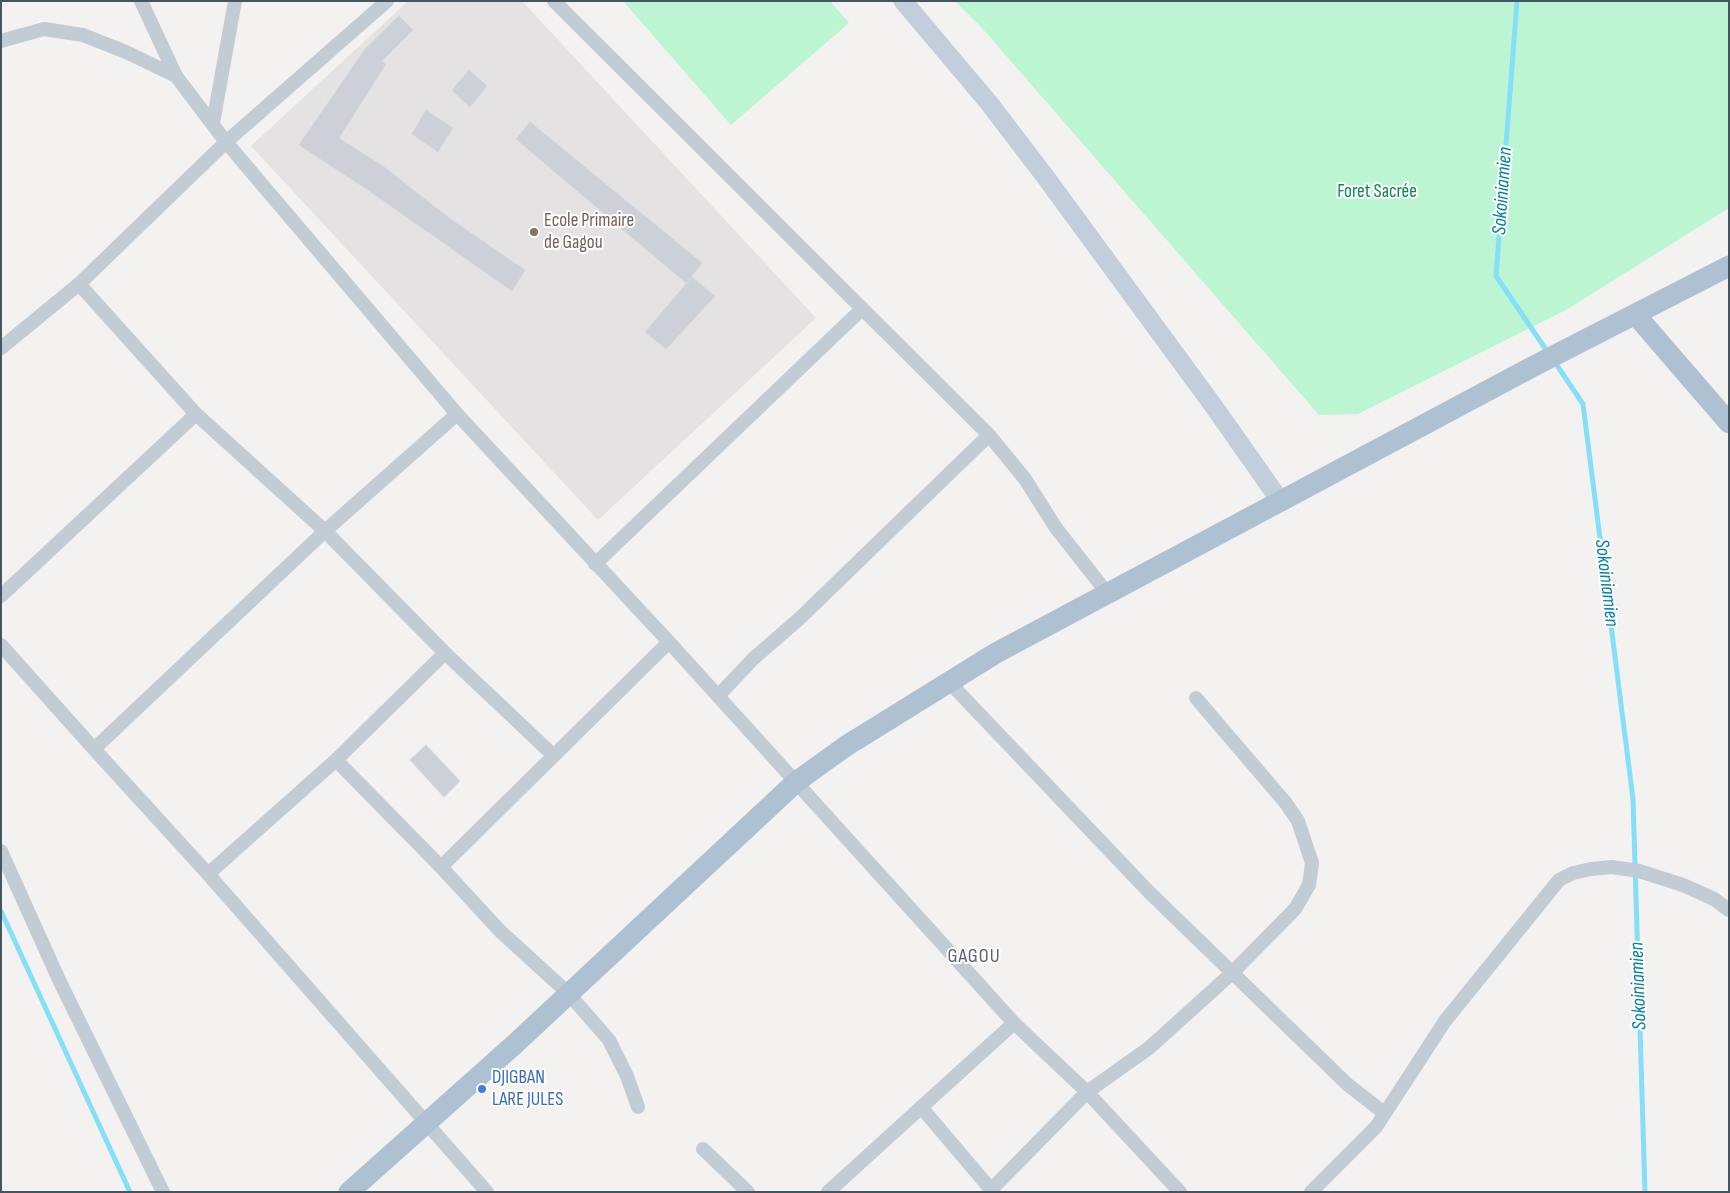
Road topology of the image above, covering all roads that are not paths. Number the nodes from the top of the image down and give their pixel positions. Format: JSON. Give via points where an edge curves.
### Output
{"nodes":[{"id":1,"x":141,"y":1,"type":"edge"},
{"id":2,"x":235,"y":1,"type":"edge"},
{"id":3,"x":387,"y":1,"type":"edge"},
{"id":4,"x":554,"y":1,"type":"edge"},
{"id":5,"x":903,"y":1,"type":"edge"},
{"id":6,"x":3,"y":37,"type":"edge"},
{"id":7,"x":176,"y":76,"type":"junction"},
{"id":8,"x":213,"y":123,"type":"junction"},
{"id":9,"x":226,"y":142,"type":"junction"},
{"id":10,"x":1729,"y":266,"type":"edge"},
{"id":11,"x":79,"y":284,"type":"junction"},
{"id":12,"x":862,"y":309,"type":"junction"},
{"id":13,"x":1635,"y":314,"type":"junction"},
{"id":14,"x":1,"y":348,"type":"edge"},
{"id":15,"x":196,"y":414,"type":"junction"},
{"id":16,"x":457,"y":414,"type":"junction"},
{"id":17,"x":1729,"y":423,"type":"edge"},
{"id":18,"x":989,"y":435,"type":"junction"},
{"id":19,"x":1281,"y":502,"type":"junction"},
{"id":20,"x":325,"y":531,"type":"junction"},
{"id":21,"x":596,"y":564,"type":"junction"},
{"id":22,"x":1108,"y":594,"type":"junction"},
{"id":23,"x":1,"y":596,"type":"edge"},
{"id":24,"x":669,"y":642,"type":"junction"},
{"id":25,"x":1,"y":645,"type":"edge"},
{"id":26,"x":445,"y":653,"type":"junction"},
{"id":27,"x":949,"y":682,"type":"junction"},
{"id":28,"x":718,"y":696,"type":"junction"},
{"id":29,"x":1196,"y":698,"type":"dead end"},
{"id":30,"x":94,"y":748,"type":"junction"},
{"id":31,"x":554,"y":755,"type":"junction"},
{"id":32,"x":336,"y":760,"type":"junction"},
{"id":33,"x":796,"y":782,"type":"junction"},
{"id":34,"x":1,"y":851,"type":"edge"},
{"id":35,"x":441,"y":867,"type":"junction"},
{"id":36,"x":208,"y":874,"type":"junction"},
{"id":37,"x":1729,"y":910,"type":"edge"},
{"id":38,"x":1231,"y":974,"type":"junction"},
{"id":39,"x":568,"y":993,"type":"junction"},
{"id":40,"x":1014,"y":1023,"type":"junction"},
{"id":41,"x":1086,"y":1092,"type":"junction"},
{"id":42,"x":638,"y":1107,"type":"dead end"},
{"id":43,"x":921,"y":1107,"type":"junction"},
{"id":44,"x":1384,"y":1113,"type":"junction"},
{"id":45,"x":427,"y":1121,"type":"junction"},
{"id":46,"x":703,"y":1149,"type":"dead end"},
{"id":47,"x":991,"y":1191,"type":"edge"},
{"id":48,"x":164,"y":1192,"type":"edge"},
{"id":49,"x":349,"y":1192,"type":"edge"},
{"id":50,"x":487,"y":1192,"type":"edge"},
{"id":51,"x":748,"y":1192,"type":"edge"},
{"id":52,"x":828,"y":1192,"type":"edge"},
{"id":53,"x":1180,"y":1192,"type":"edge"},
{"id":54,"x":1311,"y":1192,"type":"edge"}],
"edges":[{"from":1,"to":7,"type":"street"},
{"from":2,"to":8,"type":"street"},
{"from":3,"to":9,"type":"street"},
{"from":4,"to":12,"type":"street"},
{"from":5,"to":19,"type":"street","via":[[1044,175]]},
{"from":6,"to":7,"type":"street","via":[[44,29],[83,35]]},
{"from":7,"to":8,"type":"street"},
{"from":8,"to":9,"type":"street"},
{"from":9,"to":11,"type":"street"},
{"from":9,"to":16,"type":"street"},
{"from":10,"to":13,"type":"main road"},
{"from":11,"to":14,"type":"street"},
{"from":11,"to":15,"type":"street"},
{"from":12,"to":18,"type":"street"},
{"from":12,"to":21,"type":"street"},
{"from":13,"to":17,"type":"main road"},
{"from":13,"to":19,"type":"main road"},
{"from":15,"to":20,"type":"street"},
{"from":15,"to":23,"type":"street"},
{"from":16,"to":20,"type":"street"},
{"from":16,"to":21,"type":"street"},
{"from":18,"to":22,"type":"street"},
{"from":18,"to":28,"type":"street"},
{"from":19,"to":22,"type":"main road"},
{"from":20,"to":26,"type":"street"},
{"from":20,"to":30,"type":"street"},
{"from":21,"to":24,"type":"street"},
{"from":22,"to":27,"type":"main road","via":[[996,653]]},
{"from":24,"to":28,"type":"street"},
{"from":24,"to":31,"type":"street"},
{"from":25,"to":30,"type":"street"},
{"from":26,"to":31,"type":"street"},
{"from":26,"to":32,"type":"street"},
{"from":27,"to":33,"type":"main road","via":[[846,746]]},
{"from":27,"to":38,"type":"street","via":[[1148,892]]},
{"from":28,"to":33,"type":"street"},
{"from":29,"to":38,"type":"street","via":[[1298,821],[1312,863],[1309,885],[1294,909]]},
{"from":30,"to":36,"type":"street"},
{"from":31,"to":35,"type":"street"},
{"from":32,"to":35,"type":"street"},
{"from":32,"to":36,"type":"street"},
{"from":33,"to":39,"type":"main road"},
{"from":33,"to":40,"type":"street"},
{"from":34,"to":48,"type":"street","via":[[60,982]]},
{"from":35,"to":39,"type":"street","via":[[500,931]]},
{"from":36,"to":45,"type":"street"},
{"from":37,"to":44,"type":"street","via":[[1714,899],[1683,885],[1639,871],[1612,867],[1591,869],[1572,873],[1560,880],[1445,1021]]},
{"from":38,"to":41,"type":"street","via":[[1149,1048]]},
{"from":38,"to":44,"type":"street","via":[[1348,1084]]},
{"from":39,"to":42,"type":"street","via":[[609,1040]]},
{"from":39,"to":45,"type":"main road"},
{"from":40,"to":41,"type":"street"},
{"from":40,"to":43,"type":"street"},
{"from":41,"to":47,"type":"street"},
{"from":41,"to":53,"type":"street"},
{"from":43,"to":47,"type":"street"},
{"from":43,"to":52,"type":"street"},
{"from":44,"to":54,"type":"street","via":[[1370,1134]]},
{"from":45,"to":49,"type":"main road"},
{"from":45,"to":50,"type":"street"},
{"from":46,"to":51,"type":"street"}]}
